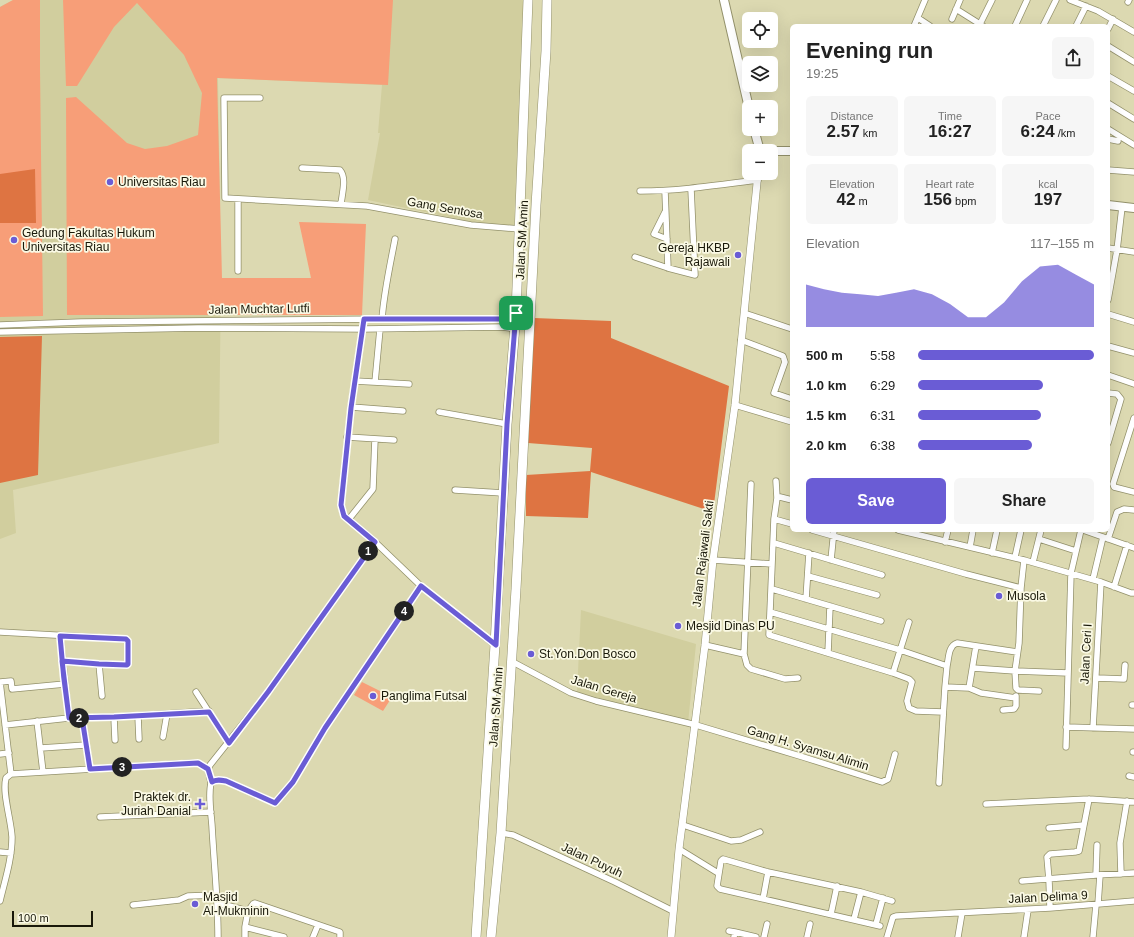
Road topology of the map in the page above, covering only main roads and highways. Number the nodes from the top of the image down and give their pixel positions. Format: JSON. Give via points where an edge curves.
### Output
{"nodes":[{"id":1,"x":528,"y":0,"type":"edge"},
{"id":2,"x":547,"y":0,"type":"edge"},
{"id":3,"x":724,"y":0,"type":"edge"},
{"id":4,"x":747,"y":100,"type":"edge"},
{"id":5,"x":778,"y":151,"type":"edge"},
{"id":6,"x":790,"y":151,"type":"edge"},
{"id":7,"x":1110,"y":205,"type":"edge"},
{"id":8,"x":1134,"y":208,"type":"edge"},
{"id":9,"x":509,"y":409,"type":"junction"},
{"id":10,"x":524,"y":409,"type":"junction"},
{"id":11,"x":476,"y":937,"type":"edge"},
{"id":12,"x":491,"y":937,"type":"edge"}],
"edges":[{"from":1,"to":9,"type":"main road","name":"Jalan SM Amin","via":[[520,229]]},
{"from":2,"to":10,"type":"main road","name":"Jalan SM Amin"},
{"from":3,"to":4,"type":"main road"},
{"from":5,"to":6,"type":"main road"},
{"from":7,"to":8,"type":"main road"},
{"from":9,"to":10,"type":"main road"},
{"from":9,"to":11,"type":"main road","name":"Jalan SM Amin"},
{"from":10,"to":12,"type":"main road","name":"Jalan SM Amin","via":[[501,833]]}]}
